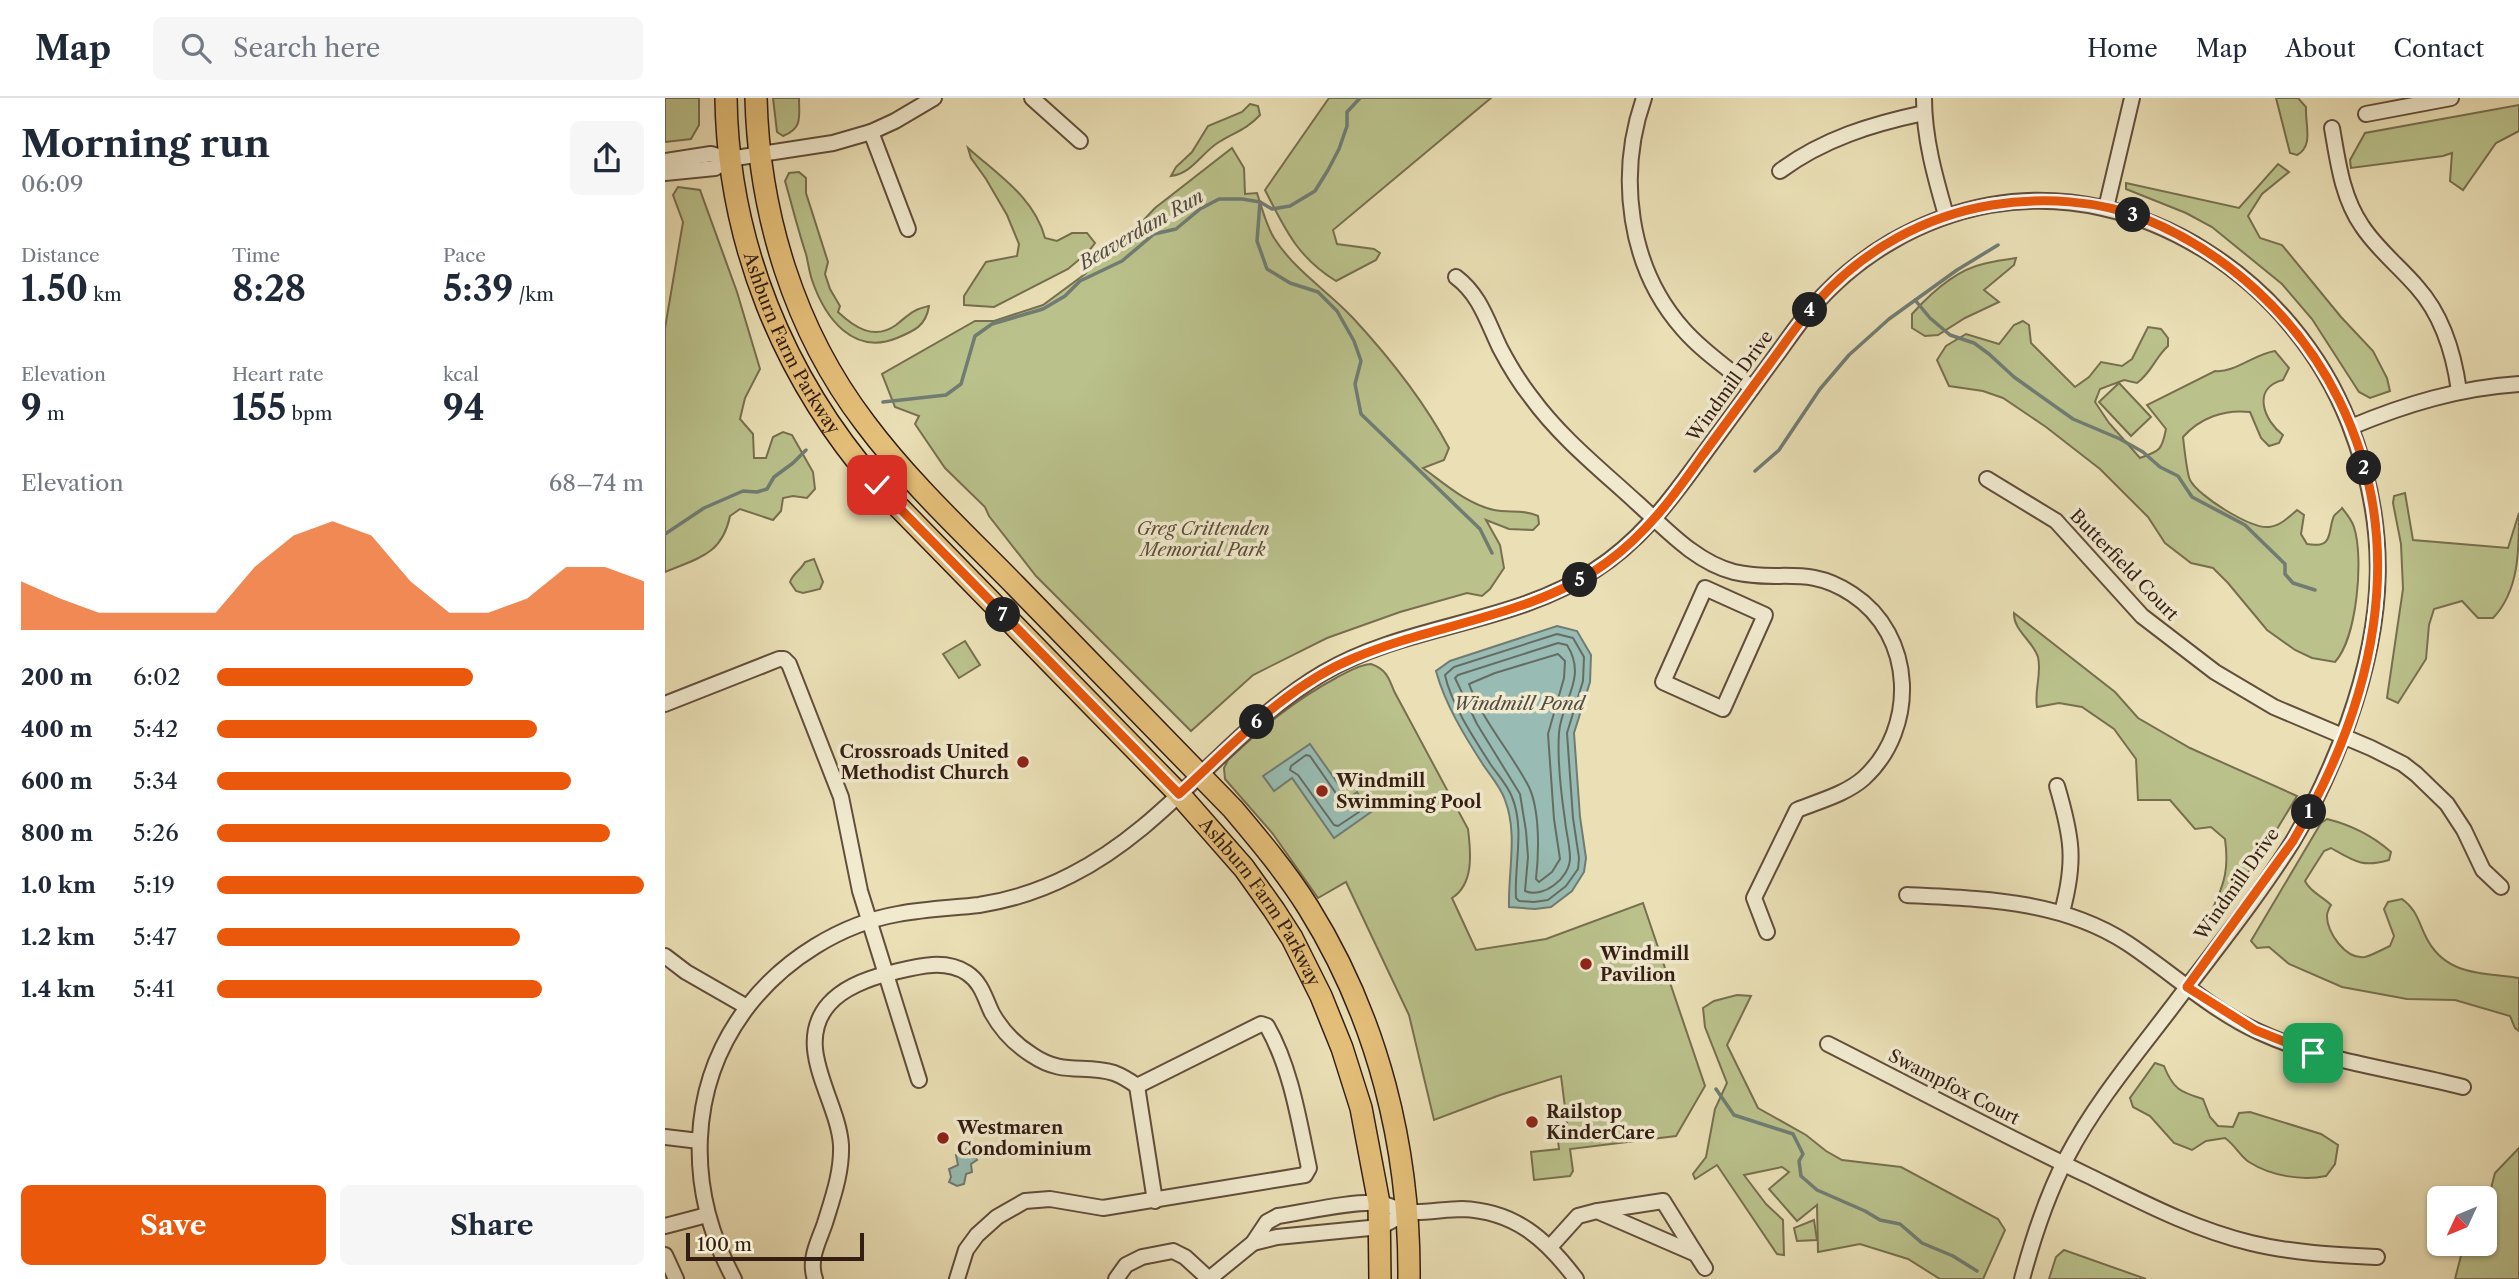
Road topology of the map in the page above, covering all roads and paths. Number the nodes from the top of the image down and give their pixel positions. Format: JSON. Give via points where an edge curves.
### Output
{"nodes":[{"id":1,"x":726,"y":98,"type":"edge"},
{"id":2,"x":755,"y":98,"type":"edge"},
{"id":3,"x":934,"y":98,"type":"edge"},
{"id":4,"x":1032,"y":98,"type":"edge"},
{"id":5,"x":1644,"y":98,"type":"edge"},
{"id":6,"x":2131,"y":98,"type":"edge"},
{"id":7,"x":2451,"y":98,"type":"edge"},
{"id":8,"x":1924,"y":106,"type":"edge"},
{"id":9,"x":2366,"y":114,"type":"dead end"},
{"id":10,"x":2332,"y":128,"type":"dead end"},
{"id":11,"x":871,"y":132,"type":"junction"},
{"id":12,"x":1080,"y":141,"type":"dead end"},
{"id":13,"x":759,"y":156,"type":"junction"},
{"id":14,"x":729,"y":159,"type":"junction"},
{"id":15,"x":665,"y":161,"type":"edge"},
{"id":16,"x":1780,"y":171,"type":"dead end"},
{"id":17,"x":665,"y":173,"type":"edge"},
{"id":18,"x":2106,"y":208,"type":"junction"},
{"id":19,"x":1946,"y":215,"type":"junction"},
{"id":20,"x":908,"y":229,"type":"dead end"},
{"id":21,"x":1456,"y":277,"type":"dead end"},
{"id":22,"x":2519,"y":384,"type":"edge"},
{"id":23,"x":1752,"y":388,"type":"junction"},
{"id":24,"x":2459,"y":391,"type":"junction"},
{"id":25,"x":2351,"y":427,"type":"junction"},
{"id":26,"x":1987,"y":479,"type":"dead end"},
{"id":27,"x":1655,"y":519,"type":"junction"},
{"id":28,"x":1716,"y":566,"type":"junction"},
{"id":29,"x":1705,"y":589,"type":"junction"},
{"id":30,"x":665,"y":705,"type":"edge"},
{"id":31,"x":2343,"y":737,"type":"junction"},
{"id":32,"x":1200,"y":775,"type":"junction"},
{"id":33,"x":2057,"y":786,"type":"dead end"},
{"id":34,"x":1179,"y":794,"type":"junction"},
{"id":35,"x":2501,"y":887,"type":"dead end"},
{"id":36,"x":1907,"y":895,"type":"dead end"},
{"id":37,"x":2062,"y":912,"type":"junction"},
{"id":38,"x":870,"y":922,"type":"junction"},
{"id":39,"x":1766,"y":932,"type":"dead end"},
{"id":40,"x":665,"y":956,"type":"edge"},
{"id":41,"x":885,"y":974,"type":"junction"},
{"id":42,"x":2187,"y":987,"type":"junction"},
{"id":43,"x":747,"y":1007,"type":"junction"},
{"id":44,"x":1828,"y":1044,"type":"dead end"},
{"id":45,"x":919,"y":1080,"type":"dead end"},
{"id":46,"x":1137,"y":1086,"type":"junction"},
{"id":47,"x":2463,"y":1087,"type":"dead end"},
{"id":48,"x":665,"y":1137,"type":"edge"},
{"id":49,"x":699,"y":1141,"type":"junction"},
{"id":50,"x":2063,"y":1164,"type":"junction"},
{"id":51,"x":1155,"y":1201,"type":"junction"},
{"id":52,"x":1379,"y":1203,"type":"junction"},
{"id":53,"x":1597,"y":1211,"type":"junction"},
{"id":54,"x":1408,"y":1212,"type":"junction"},
{"id":55,"x":707,"y":1215,"type":"junction"},
{"id":56,"x":665,"y":1226,"type":"edge"},
{"id":57,"x":1380,"y":1227,"type":"junction"},
{"id":58,"x":1253,"y":1244,"type":"junction"},
{"id":59,"x":1550,"y":1247,"type":"junction"},
{"id":60,"x":1696,"y":1254,"type":"junction"},
{"id":61,"x":665,"y":1255,"type":"edge"},
{"id":62,"x":2377,"y":1257,"type":"dead end"},
{"id":63,"x":1705,"y":1268,"type":"dead end"},
{"id":64,"x":676,"y":1279,"type":"edge"},
{"id":65,"x":734,"y":1279,"type":"edge"},
{"id":66,"x":815,"y":1279,"type":"edge"},
{"id":67,"x":957,"y":1279,"type":"edge"},
{"id":68,"x":1116,"y":1279,"type":"edge"},
{"id":69,"x":1209,"y":1279,"type":"edge"},
{"id":70,"x":1380,"y":1279,"type":"edge"},
{"id":71,"x":1409,"y":1279,"type":"edge"},
{"id":72,"x":1576,"y":1279,"type":"edge"},
{"id":73,"x":2022,"y":1279,"type":"edge"}],
"edges":[{"from":1,"to":14,"type":"main road","name":"Ashburn Farm Parkway"},
{"from":2,"to":13,"type":"main road","name":"Ashburn Farm Parkway"},
{"from":3,"to":11,"type":"street"},
{"from":4,"to":12,"type":"street"},
{"from":5,"to":23,"type":"street","via":[[1634,134],[1629,188],[1635,231],[1648,272],[1682,329]]},
{"from":6,"to":18,"type":"street"},
{"from":7,"to":9,"type":"street"},
{"from":8,"to":16,"type":"street","via":[[1858,129]]},
{"from":8,"to":19,"type":"street","via":[[1934,174]]},
{"from":10,"to":24,"type":"street","via":[[2343,187],[2355,215],[2429,305],[2447,339]]},
{"from":11,"to":13,"type":"street"},
{"from":11,"to":20,"type":"street"},
{"from":13,"to":14,"type":"street"},
{"from":13,"to":32,"type":"main road","name":"Ashburn Farm Parkway","via":[[773,228],[792,288],[817,346],[863,421],[921,489]]},
{"from":14,"to":15,"type":"street","via":[[711,154]]},
{"from":14,"to":17,"type":"street","via":[[715,168]]},
{"from":14,"to":34,"type":"main road","name":"Ashburn Farm Parkway","via":[[741,226],[760,290],[790,358],[838,438],[896,505]]},
{"from":18,"to":19,"type":"street","name":"Windmill Drive","via":[[2025,201]]},
{"from":18,"to":25,"type":"street","name":"Windmill Drive","via":[[2170,229],[2248,282],[2307,348]]},
{"from":19,"to":23,"type":"street","name":"Windmill Drive","via":[[1897,237],[1852,268],[1801,321]]},
{"from":21,"to":27,"type":"street","via":[[1480,303],[1515,374],[1544,414]]},
{"from":22,"to":24,"type":"street"},
{"from":23,"to":27,"type":"street","name":"Windmill Drive"},
{"from":24,"to":25,"type":"street"},
{"from":25,"to":31,"type":"street","name":"Windmill Drive","via":[[2373,504],[2379,571],[2372,639]]},
{"from":26,"to":31,"type":"street","name":"Butterfield Court","via":[[2056,522],[2142,616],[2185,651],[2240,689]]},
{"from":27,"to":28,"type":"street"},
{"from":27,"to":32,"type":"street","name":"Windmill Drive","via":[[1607,562],[1555,593],[1383,646],[1338,665],[1294,691]]},
{"from":28,"to":29,"type":"street"},
{"from":28,"to":39,"type":"street","via":[[1750,575],[1806,576],[1854,595],[1882,623],[1902,676],[1900,718],[1879,761],[1851,787],[1797,810],[1754,898]]},
{"from":29,"to":29,"type":"street","via":[[1765,615],[1723,709],[1663,682]]},
{"from":30,"to":38,"type":"street","via":[[779,659],[789,664],[839,789]]},
{"from":31,"to":35,"type":"street","name":"Butterfield Court","via":[[2403,764],[2430,786],[2464,830],[2483,870]]},
{"from":31,"to":42,"type":"street","name":"Windmill Drive","via":[[2293,841]]},
{"from":32,"to":34,"type":"street","name":"Windmill Drive"},
{"from":32,"to":54,"type":"main road","name":"Ashburn Farm Parkway","via":[[1275,860],[1339,964],[1368,1029],[1384,1081]]},
{"from":33,"to":37,"type":"street","via":[[2072,850]]},
{"from":34,"to":38,"type":"street","name":"Windmill Drive","via":[[1125,843],[1067,877],[1000,901],[895,914]]},
{"from":34,"to":52,"type":"main road","name":"Ashburn Farm Parkway","via":[[1250,876],[1308,968],[1358,1098]]},
{"from":36,"to":37,"type":"street","via":[[2014,902]]},
{"from":37,"to":42,"type":"street","via":[[2125,942]]},
{"from":38,"to":41,"type":"street"},
{"from":38,"to":43,"type":"street","name":"Windmill Drive","via":[[832,937],[788,965]]},
{"from":40,"to":43,"type":"street"},
{"from":41,"to":45,"type":"street"},
{"from":41,"to":46,"type":"street","via":[[933,965],[968,973],[983,991],[999,1025],[1035,1058],[1063,1070],[1113,1073]]},
{"from":41,"to":66,"type":"street","via":[[840,994],[816,1025],[816,1057],[837,1123],[841,1160],[815,1248]]},
{"from":42,"to":47,"type":"street","via":[[2228,1015],[2288,1045]]},
{"from":42,"to":50,"type":"street","name":"Windmill Drive","via":[[2100,1104]]},
{"from":43,"to":49,"type":"street","name":"Windmill Drive","via":[[707,1087]]},
{"from":44,"to":50,"type":"street","name":"Swampfox Court"},
{"from":46,"to":51,"type":"street"},
{"from":46,"to":51,"type":"street","via":[[1261,1024],[1266,1026],[1284,1067],[1309,1168],[1305,1175]]},
{"from":48,"to":49,"type":"street"},
{"from":49,"to":55,"type":"street","name":"Windmill Drive"},
{"from":50,"to":62,"type":"street","name":"Swampfox Court","via":[[2222,1235],[2315,1254]]},
{"from":50,"to":73,"type":"street","name":"Windmill Drive"},
{"from":51,"to":67,"type":"street","via":[[1103,1208],[1050,1199],[1025,1201],[977,1235],[966,1250]]},
{"from":52,"to":54,"type":"street"},
{"from":52,"to":57,"type":"main road","name":"Ashburn Farm Parkway"},
{"from":52,"to":58,"type":"street","via":[[1278,1216],[1267,1222]]},
{"from":53,"to":59,"type":"street","via":[[1578,1216]]},
{"from":53,"to":60,"type":"street"},
{"from":53,"to":60,"type":"street","via":[[1663,1202]]},
{"from":54,"to":57,"type":"street"},
{"from":54,"to":59,"type":"street","via":[[1487,1211],[1527,1228]]},
{"from":54,"to":71,"type":"main road","name":"Ashburn Farm Parkway"},
{"from":55,"to":56,"type":"street"},
{"from":55,"to":65,"type":"street","name":"Windmill Drive"},
{"from":57,"to":58,"type":"street","via":[[1277,1237]]},
{"from":57,"to":70,"type":"main road","name":"Ashburn Farm Parkway"},
{"from":58,"to":69,"type":"street"},
{"from":59,"to":72,"type":"street"},
{"from":60,"to":63,"type":"street"},
{"from":61,"to":64,"type":"street"},
{"from":68,"to":69,"type":"street","via":[[1126,1265],[1142,1257],[1173,1251]]}]}
